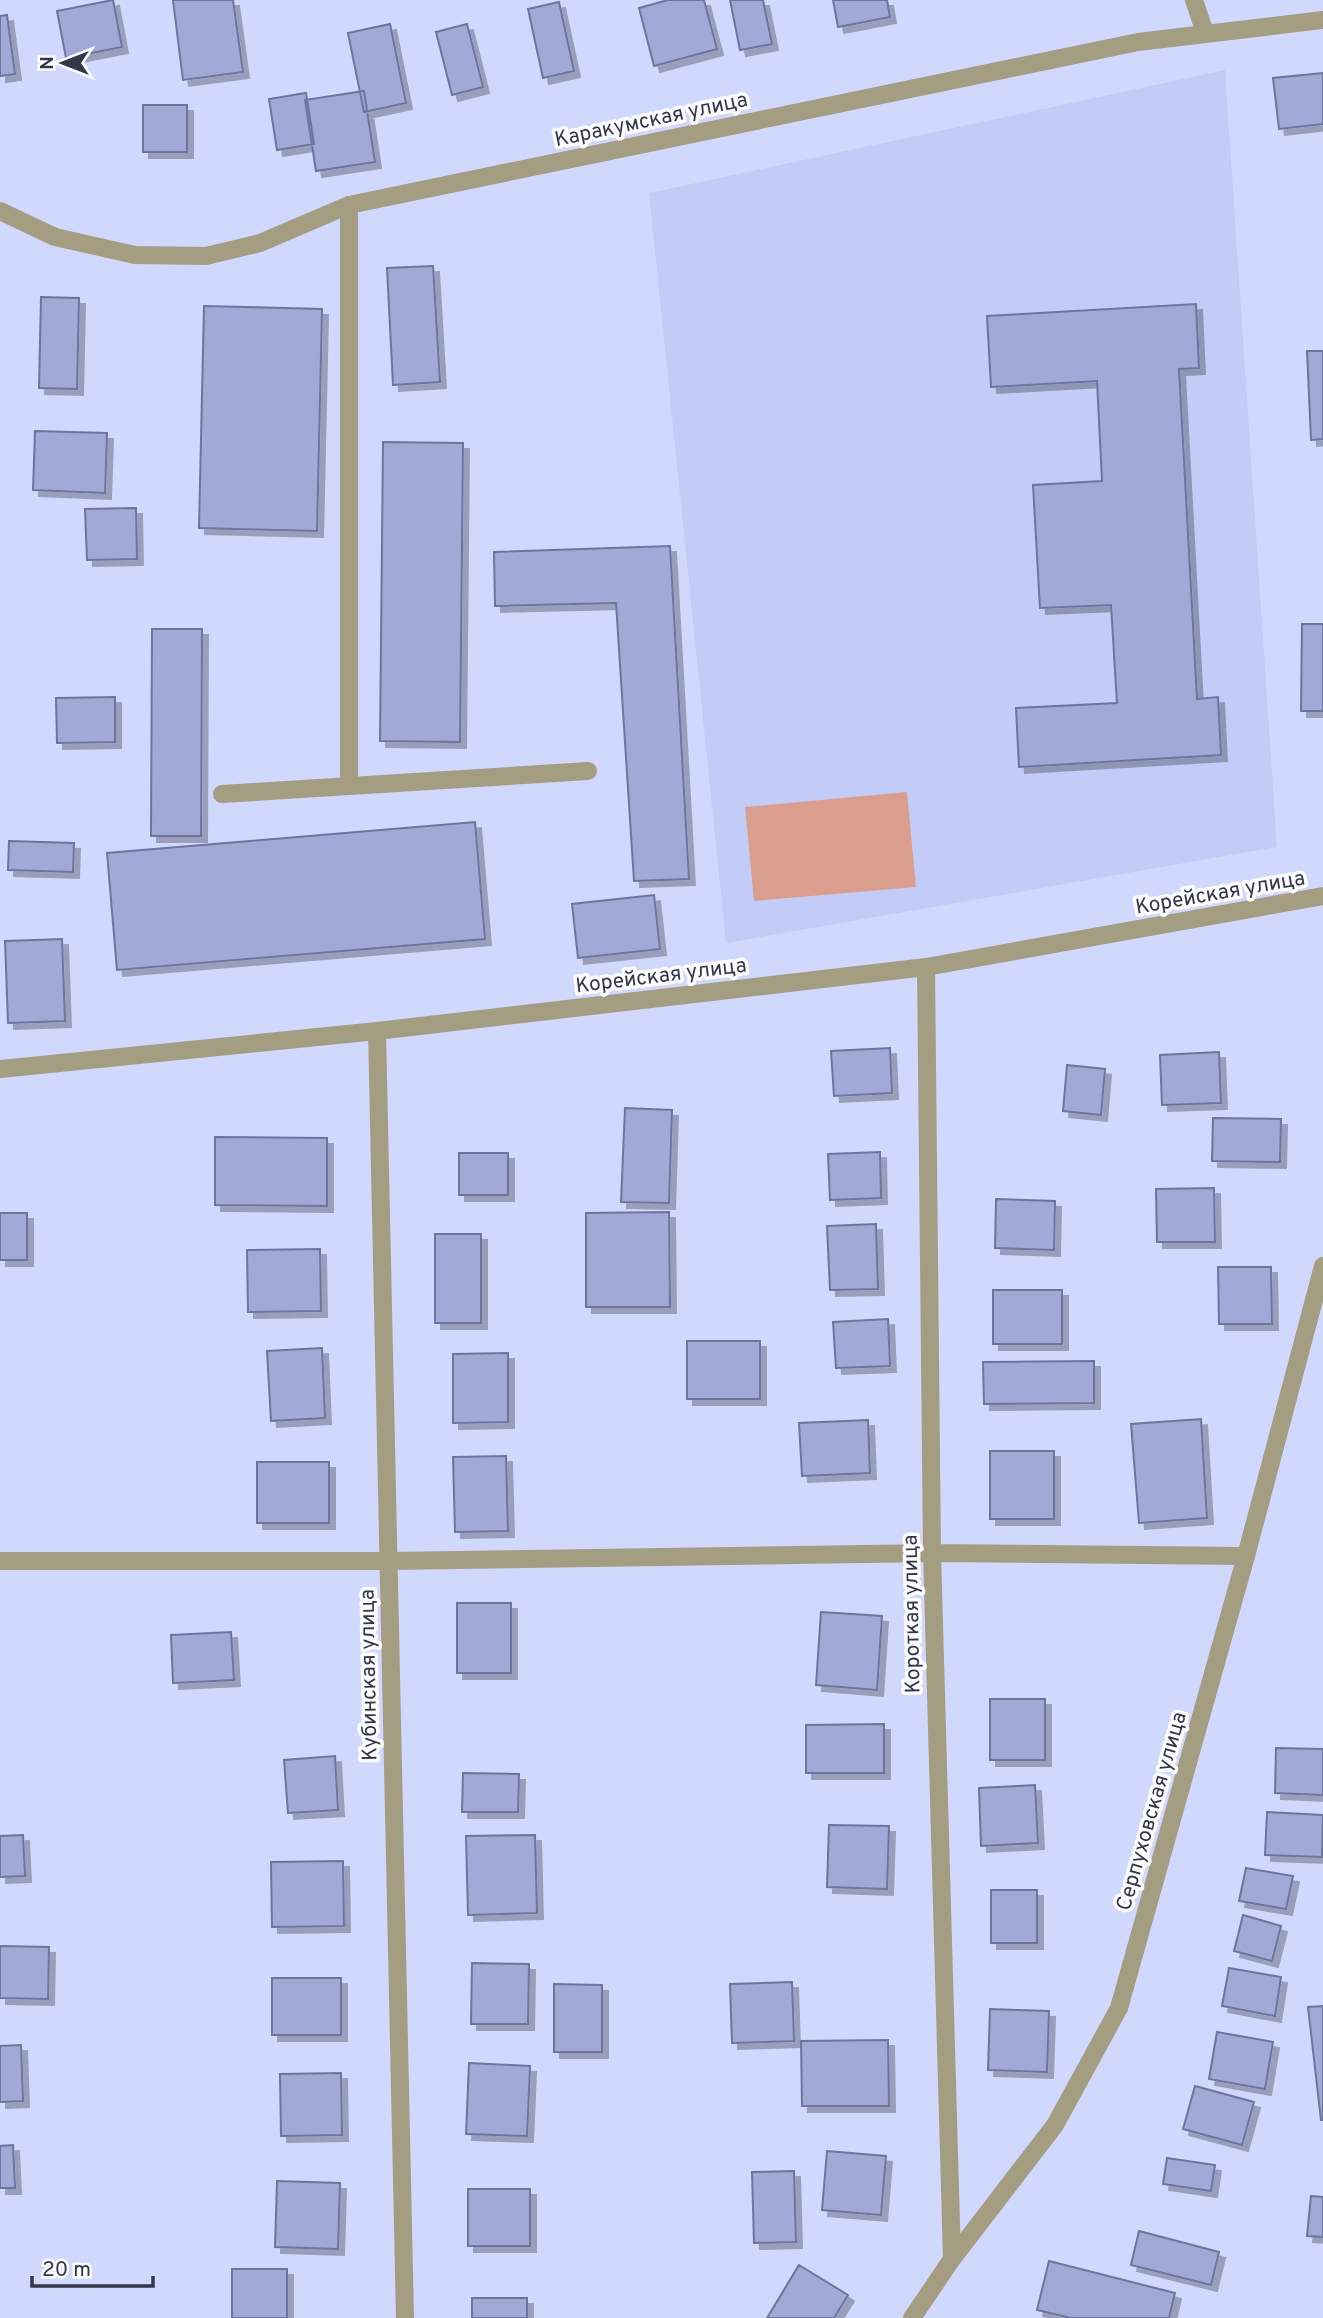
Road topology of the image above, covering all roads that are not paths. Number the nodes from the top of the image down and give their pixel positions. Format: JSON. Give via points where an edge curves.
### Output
{"nodes":[{"id":1,"x":1195,"y":0,"type":"edge"},
{"id":2,"x":1323,"y":20,"type":"edge"},
{"id":3,"x":1205,"y":33,"type":"junction"},
{"id":4,"x":349,"y":205,"type":"junction"},
{"id":5,"x":0,"y":212,"type":"edge"},
{"id":6,"x":588,"y":771,"type":"dead end"},
{"id":7,"x":349,"y":786,"type":"junction"},
{"id":8,"x":222,"y":794,"type":"dead end"},
{"id":9,"x":1323,"y":896,"type":"edge"},
{"id":10,"x":926,"y":967,"type":"junction"},
{"id":11,"x":377,"y":1031,"type":"junction"},
{"id":12,"x":0,"y":1069,"type":"edge"},
{"id":13,"x":1323,"y":1266,"type":"edge"},
{"id":14,"x":932,"y":1553,"type":"junction"},
{"id":15,"x":1246,"y":1556,"type":"junction"},
{"id":16,"x":0,"y":1561,"type":"edge"},
{"id":17,"x":388,"y":1561,"type":"junction"},
{"id":18,"x":952,"y":2259,"type":"junction"},
{"id":19,"x":405,"y":2318,"type":"edge"},
{"id":20,"x":912,"y":2318,"type":"edge"}],
"edges":[{"from":1,"to":3,"type":"street"},
{"from":2,"to":3,"type":"street","name":"Каракумская улица"},
{"from":3,"to":4,"type":"street","name":"Каракумская улица","via":[[1138,42]]},
{"from":4,"to":5,"type":"street","name":"Каракумская улица","via":[[260,243],[206,256],[135,255],[55,237]]},
{"from":4,"to":7,"type":"street"},
{"from":6,"to":7,"type":"street"},
{"from":7,"to":8,"type":"street"},
{"from":9,"to":10,"type":"street","name":"Корейская улица"},
{"from":10,"to":11,"type":"street","name":"Корейская улица"},
{"from":10,"to":14,"type":"street","name":"Короткая улица"},
{"from":11,"to":12,"type":"street","name":"Корейская улица"},
{"from":11,"to":17,"type":"street","name":"Кубинская улица"},
{"from":13,"to":15,"type":"street","name":"Серпуховская улица"},
{"from":14,"to":15,"type":"street"},
{"from":14,"to":17,"type":"street"},
{"from":14,"to":18,"type":"street","name":"Короткая улица"},
{"from":15,"to":18,"type":"street","name":"Серпуховская улица","via":[[1119,2008],[1055,2125]]},
{"from":16,"to":17,"type":"street"},
{"from":17,"to":19,"type":"street","name":"Кубинская улица"},
{"from":18,"to":20,"type":"street","name":"Серпуховская улица"}]}
